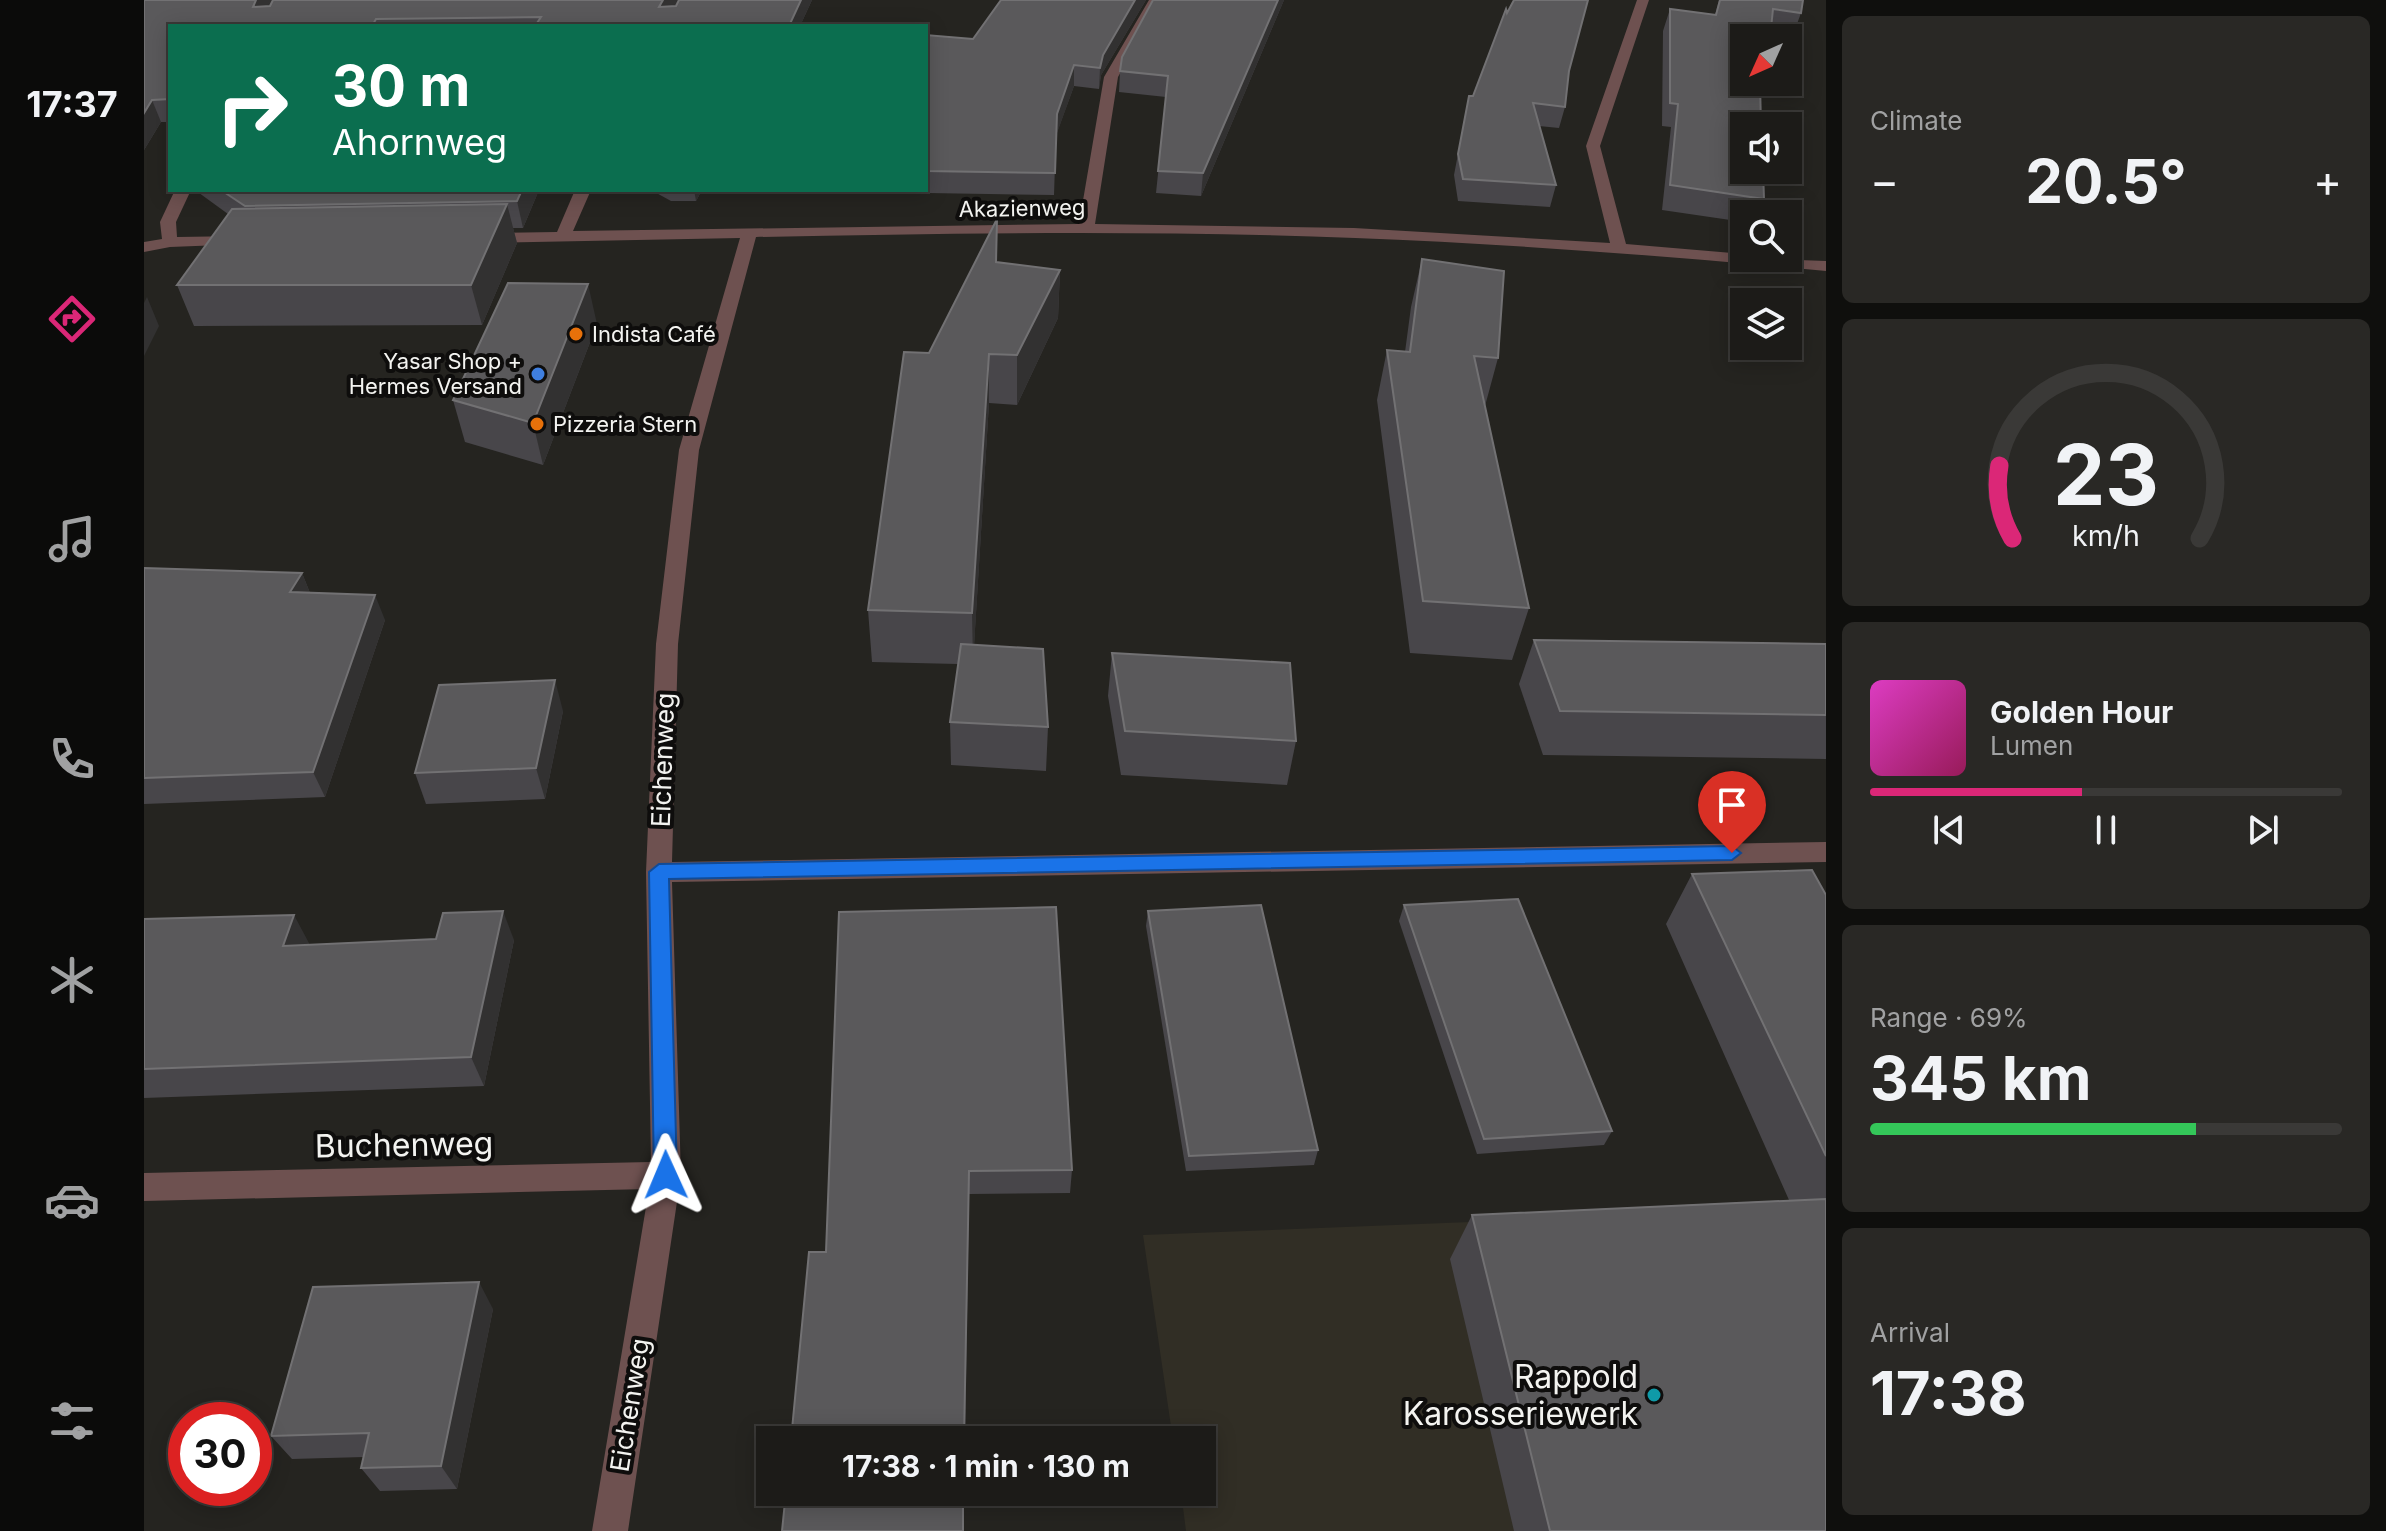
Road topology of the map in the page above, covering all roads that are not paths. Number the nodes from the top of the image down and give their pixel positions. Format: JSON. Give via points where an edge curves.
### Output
{"nodes":[{"id":1,"x":1155,"y":0,"type":"edge"},
{"id":2,"x":1643,"y":0,"type":"edge"},
{"id":3,"x":182,"y":192,"type":"edge"},
{"id":4,"x":582,"y":192,"type":"edge"},
{"id":5,"x":1086,"y":229,"type":"junction"},
{"id":6,"x":749,"y":233,"type":"junction"},
{"id":7,"x":563,"y":236,"type":"junction"},
{"id":8,"x":467,"y":238,"type":"edge"},
{"id":9,"x":264,"y":241,"type":"edge"},
{"id":10,"x":170,"y":242,"type":"junction"},
{"id":11,"x":1619,"y":246,"type":"junction"},
{"id":12,"x":144,"y":247,"type":"edge"},
{"id":13,"x":144,"y":257,"type":"edge"},
{"id":14,"x":1826,"y":266,"type":"edge"},
{"id":15,"x":1826,"y":852,"type":"edge"},
{"id":16,"x":659,"y":872,"type":"junction"},
{"id":17,"x":666,"y":1175,"type":"junction"},
{"id":18,"x":144,"y":1187,"type":"edge"},
{"id":19,"x":610,"y":1531,"type":"edge"}],
"edges":[{"from":1,"to":5,"type":"street","via":[[1111,77]]},
{"from":2,"to":11,"type":"street","via":[[1593,146]]},
{"from":3,"to":10,"type":"street","via":[[168,222]]},
{"from":4,"to":7,"type":"street"},
{"from":5,"to":6,"type":"street","name":"Akazienweg"},
{"from":5,"to":11,"type":"street","name":"Akazienweg","via":[[1288,231]]},
{"from":6,"to":7,"type":"street","name":"Akazienweg"},
{"from":6,"to":16,"type":"street","name":"Eichenweg","via":[[689,450],[667,644]]},
{"from":7,"to":8,"type":"street","name":"Akazienweg"},
{"from":9,"to":10,"type":"street"},
{"from":10,"to":12,"type":"street"},
{"from":10,"to":13,"type":"street"},
{"from":11,"to":14,"type":"street","name":"Akazienweg"},
{"from":15,"to":16,"type":"street"},
{"from":16,"to":17,"type":"street","name":"Eichenweg"},
{"from":17,"to":18,"type":"street","name":"Buchenweg"},
{"from":17,"to":19,"type":"street","name":"Eichenweg"}]}
